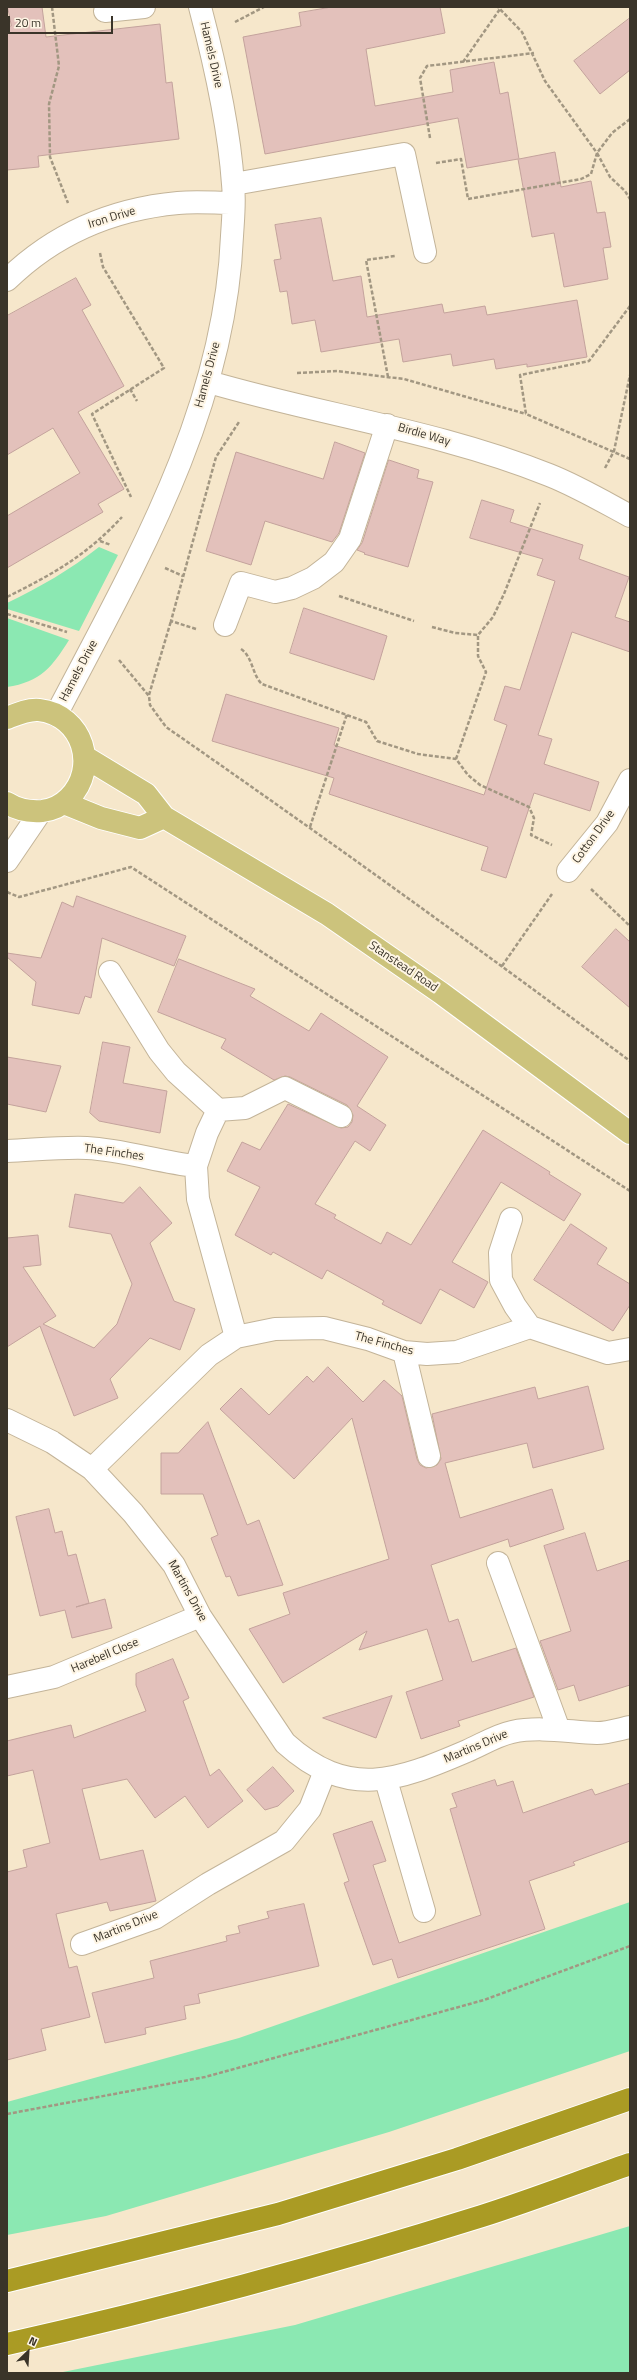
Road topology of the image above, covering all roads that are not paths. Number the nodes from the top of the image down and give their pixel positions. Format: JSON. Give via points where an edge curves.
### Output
{"nodes":[{"id":1,"x":144,"y":7,"type":"edge"},
{"id":2,"x":200,"y":7,"type":"edge"},
{"id":3,"x":105,"y":11,"type":"dead end"},
{"id":4,"x":233,"y":194,"type":"junction"},
{"id":5,"x":425,"y":252,"type":"road end"},
{"id":6,"x":11,"y":268,"type":"edge"},
{"id":7,"x":208,"y":382,"type":"junction"},
{"id":8,"x":387,"y":425,"type":"junction"},
{"id":9,"x":630,"y":516,"type":"edge"},
{"id":10,"x":225,"y":625,"type":"dead end"},
{"id":11,"x":56,"y":715,"type":"junction"},
{"id":12,"x":7,"y":718,"type":"edge"},
{"id":13,"x":85,"y":757,"type":"junction"},
{"id":14,"x":630,"y":780,"type":"edge"},
{"id":15,"x":7,"y":803,"type":"edge"},
{"id":16,"x":64,"y":803,"type":"junction"},
{"id":17,"x":40,"y":811,"type":"junction"},
{"id":18,"x":164,"y":817,"type":"junction"},
{"id":19,"x":7,"y":861,"type":"edge"},
{"id":20,"x":574,"y":865,"type":"road end"},
{"id":21,"x":110,"y":972,"type":"dead end"},
{"id":22,"x":218,"y":1110,"type":"junction"},
{"id":23,"x":341,"y":1116,"type":"dead end"},
{"id":24,"x":630,"y":1133,"type":"edge"},
{"id":25,"x":7,"y":1151,"type":"edge"},
{"id":26,"x":196,"y":1166,"type":"junction"},
{"id":27,"x":511,"y":1220,"type":"dead end"},
{"id":28,"x":530,"y":1327,"type":"junction"},
{"id":29,"x":236,"y":1337,"type":"junction"},
{"id":30,"x":630,"y":1349,"type":"edge"},
{"id":31,"x":404,"y":1352,"type":"junction"},
{"id":32,"x":7,"y":1420,"type":"edge"},
{"id":33,"x":429,"y":1456,"type":"dead end"},
{"id":34,"x":92,"y":1469,"type":"junction"},
{"id":35,"x":498,"y":1563,"type":"dead end"},
{"id":36,"x":200,"y":1616,"type":"junction"},
{"id":37,"x":7,"y":1687,"type":"edge"},
{"id":38,"x":630,"y":1727,"type":"edge"},
{"id":39,"x":559,"y":1730,"type":"junction"},
{"id":40,"x":325,"y":1771,"type":"junction"},
{"id":41,"x":386,"y":1780,"type":"junction"},
{"id":42,"x":424,"y":1911,"type":"dead end"},
{"id":43,"x":82,"y":1944,"type":"dead end"},
{"id":44,"x":630,"y":2099,"type":"edge"},
{"id":45,"x":630,"y":2164,"type":"edge"},
{"id":46,"x":7,"y":2281,"type":"edge"},
{"id":47,"x":7,"y":2344,"type":"edge"}],
"edges":[{"from":1,"to":3,"type":"street"},
{"from":2,"to":4,"type":"street","name":"Hamels Drive","via":[[222,103]]},
{"from":4,"to":5,"type":"street","name":"Iron Drive","via":[[404,154]]},
{"from":4,"to":6,"type":"street","name":"Iron Drive","via":[[116,214],[78,229]]},
{"from":4,"to":7,"type":"street","name":"Hamels Drive","via":[[231,258],[225,309]]},
{"from":7,"to":8,"type":"street","name":"Birdie Way","via":[[257,396]]},
{"from":7,"to":11,"type":"street","name":"Hamels Drive","via":[[192,435],[162,508]]},
{"from":8,"to":9,"type":"street","name":"Birdie Way","via":[[471,448],[550,475]]},
{"from":8,"to":10,"type":"street","via":[[350,539],[334,562],[313,578],[292,588],[275,592],[241,583]]},
{"from":11,"to":12,"type":"main road","via":[[39,710],[21,712]]},
{"from":11,"to":13,"type":"main road","via":[[77,734]]},
{"from":13,"to":16,"type":"main road","via":[[82,778],[76,790]]},
{"from":13,"to":18,"type":"main road","name":"Stanstead Road","via":[[146,794]]},
{"from":14,"to":20,"type":"street","name":"Cotton Drive","via":[[607,823]]},
{"from":15,"to":17,"type":"main road","via":[[30,812]]},
{"from":16,"to":17,"type":"main road","via":[[48,811]]},
{"from":16,"to":18,"type":"main road","via":[[101,818],[140,828]]},
{"from":17,"to":19,"type":"street"},
{"from":18,"to":24,"type":"main road","name":"Stanstead Road","via":[[333,919],[441,993]]},
{"from":21,"to":22,"type":"street","via":[[158,1051],[176,1072]]},
{"from":22,"to":23,"type":"street","via":[[245,1108],[285,1088]]},
{"from":22,"to":26,"type":"street"},
{"from":25,"to":26,"type":"street","name":"The Finches","via":[[86,1148]]},
{"from":26,"to":29,"type":"street","via":[[198,1199]]},
{"from":27,"to":28,"type":"street","via":[[500,1253],[501,1280]]},
{"from":28,"to":30,"type":"street","via":[[608,1353]]},
{"from":28,"to":31,"type":"street","name":"The Finches","via":[[457,1352]]},
{"from":29,"to":31,"type":"street","name":"The Finches","via":[[275,1329],[324,1328],[368,1339]]},
{"from":29,"to":34,"type":"street","name":"The Finches","via":[[209,1355]]},
{"from":31,"to":33,"type":"street"},
{"from":32,"to":34,"type":"street","name":"Martins Drive","via":[[52,1442]]},
{"from":34,"to":36,"type":"street","name":"Martins Drive","via":[[133,1513],[174,1565]]},
{"from":35,"to":39,"type":"street"},
{"from":36,"to":37,"type":"street","name":"Harebell Close","via":[[54,1677]]},
{"from":36,"to":40,"type":"street","name":"Martins Drive","via":[[285,1743],[301,1758]]},
{"from":38,"to":39,"type":"street","name":"Martins Drive","via":[[599,1733]]},
{"from":39,"to":41,"type":"street","name":"Martins Drive","via":[[511,1732],[422,1770]]},
{"from":40,"to":41,"type":"street","name":"Martins Drive","via":[[357,1780]]},
{"from":40,"to":43,"type":"street","name":"Martins Drive","via":[[310,1809],[284,1841],[208,1884],[155,1918]]},
{"from":41,"to":42,"type":"street"},
{"from":44,"to":46,"type":"highway","via":[[457,2159],[278,2214]]},
{"from":45,"to":47,"type":"highway","via":[[483,2215],[290,2273],[105,2322]]}]}
